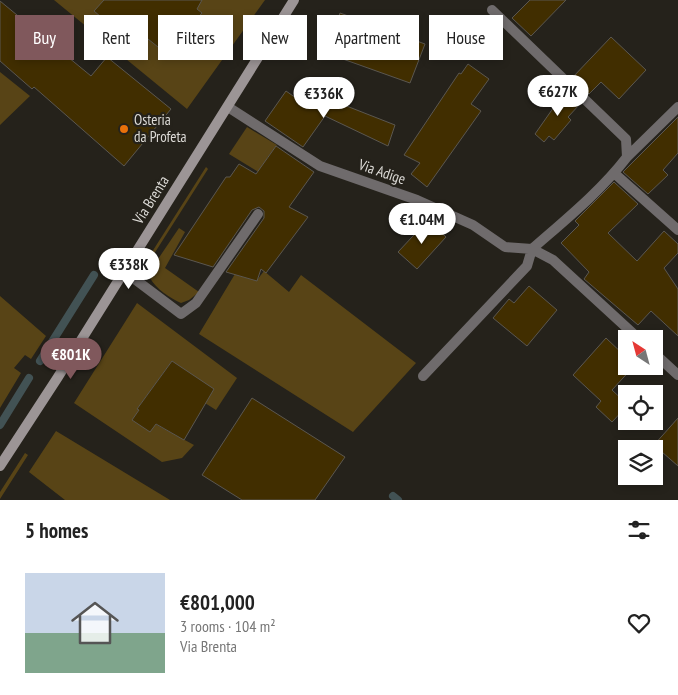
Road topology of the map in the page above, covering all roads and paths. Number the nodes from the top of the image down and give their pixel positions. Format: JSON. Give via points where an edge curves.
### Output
{"nodes":[{"id":1,"x":294,"y":0,"type":"edge"},
{"id":2,"x":492,"y":10,"type":"dead end"},
{"id":3,"x":228,"y":107,"type":"junction"},
{"id":4,"x":678,"y":107,"type":"edge"},
{"id":5,"x":627,"y":157,"type":"junction"},
{"id":6,"x":614,"y":173,"type":"junction"},
{"id":7,"x":258,"y":214,"type":"dead end"},
{"id":8,"x":678,"y":230,"type":"edge"},
{"id":9,"x":532,"y":249,"type":"junction"},
{"id":10,"x":124,"y":272,"type":"junction"},
{"id":11,"x":629,"y":330,"type":"edge"},
{"id":12,"x":663,"y":361,"type":"edge"},
{"id":13,"x":678,"y":375,"type":"edge"},
{"id":14,"x":423,"y":376,"type":"dead end"},
{"id":15,"x":0,"y":466,"type":"edge"}],
"edges":[{"from":1,"to":3,"type":"street","name":"Via Brenta"},
{"from":2,"to":5,"type":"street","via":[[626,139]]},
{"from":3,"to":9,"type":"street","name":"Via Adige","via":[[320,166],[417,200],[473,225],[505,247]]},
{"from":3,"to":10,"type":"street","name":"Via Brenta"},
{"from":4,"to":5,"type":"street"},
{"from":5,"to":6,"type":"street"},
{"from":6,"to":8,"type":"street"},
{"from":6,"to":9,"type":"street"},
{"from":7,"to":10,"type":"street","via":[[196,303],[181,314]]},
{"from":9,"to":11,"type":"street","name":"Via Adige","via":[[554,260]]},
{"from":9,"to":14,"type":"street","via":[[527,266]]},
{"from":10,"to":15,"type":"street","name":"Via Brenta"},
{"from":12,"to":13,"type":"street"}]}
